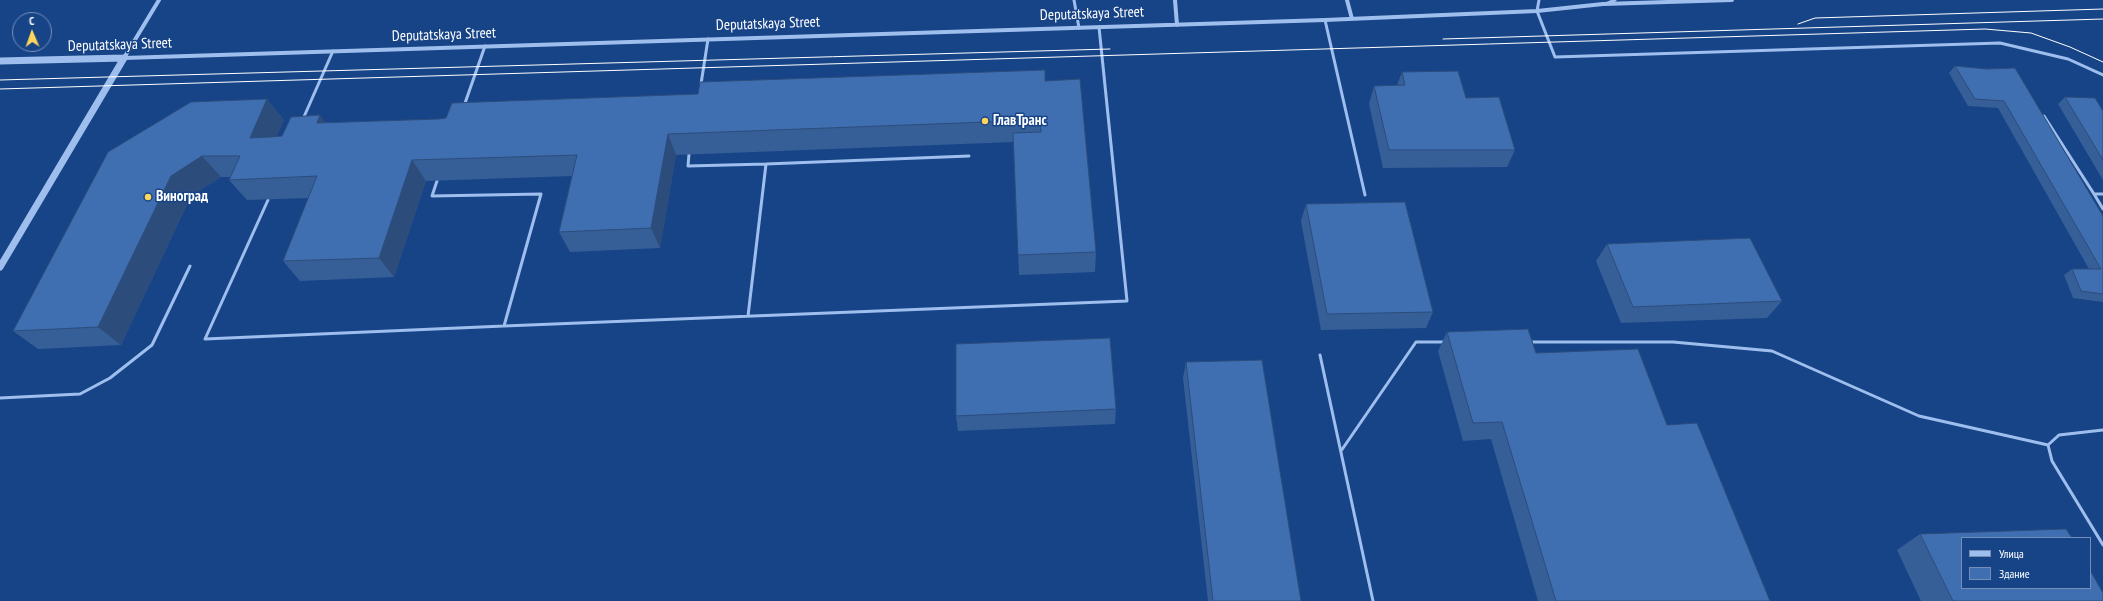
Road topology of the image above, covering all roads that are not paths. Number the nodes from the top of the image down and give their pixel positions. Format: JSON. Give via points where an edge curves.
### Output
{"nodes":[{"id":1,"x":159,"y":0,"type":"edge"},
{"id":2,"x":1074,"y":0,"type":"edge"},
{"id":3,"x":1175,"y":0,"type":"edge"},
{"id":4,"x":1347,"y":0,"type":"edge"},
{"id":5,"x":1539,"y":0,"type":"edge"},
{"id":6,"x":1615,"y":0,"type":"edge"},
{"id":7,"x":1732,"y":0,"type":"edge"},
{"id":8,"x":1603,"y":4,"type":"junction"},
{"id":9,"x":1537,"y":11,"type":"junction"},
{"id":10,"x":1352,"y":19,"type":"junction"},
{"id":11,"x":1325,"y":20,"type":"junction"},
{"id":12,"x":1177,"y":25,"type":"junction"},
{"id":13,"x":1100,"y":27,"type":"junction"},
{"id":14,"x":1079,"y":28,"type":"junction"},
{"id":15,"x":708,"y":39,"type":"junction"},
{"id":16,"x":485,"y":46,"type":"junction"},
{"id":17,"x":333,"y":51,"type":"junction"},
{"id":18,"x":124,"y":58,"type":"junction"},
{"id":19,"x":0,"y":61,"type":"edge"},
{"id":20,"x":2103,"y":75,"type":"edge"},
{"id":21,"x":700,"y":88,"type":"edge"},
{"id":22,"x":462,"y":111,"type":"edge"},
{"id":23,"x":2044,"y":116,"type":"edge"},
{"id":24,"x":302,"y":122,"type":"edge"},
{"id":25,"x":689,"y":154,"type":"edge"},
{"id":26,"x":969,"y":156,"type":"dead end"},
{"id":27,"x":766,"y":164,"type":"junction"},
{"id":28,"x":438,"y":181,"type":"edge"},
{"id":29,"x":2094,"y":194,"type":"junction"},
{"id":30,"x":2103,"y":194,"type":"edge"},
{"id":31,"x":1365,"y":195,"type":"dead end"},
{"id":32,"x":268,"y":200,"type":"edge"},
{"id":33,"x":2103,"y":209,"type":"edge"},
{"id":34,"x":190,"y":266,"type":"dead end"},
{"id":35,"x":0,"y":267,"type":"edge"},
{"id":36,"x":748,"y":316,"type":"junction"},
{"id":37,"x":504,"y":326,"type":"junction"},
{"id":38,"x":1454,"y":342,"type":"edge"},
{"id":39,"x":1525,"y":342,"type":"edge"},
{"id":40,"x":1320,"y":355,"type":"dead end"},
{"id":41,"x":0,"y":398,"type":"edge"},
{"id":42,"x":2103,"y":430,"type":"edge"},
{"id":43,"x":2048,"y":445,"type":"junction"},
{"id":44,"x":1341,"y":451,"type":"junction"},
{"id":45,"x":2103,"y":545,"type":"edge"},
{"id":46,"x":1373,"y":601,"type":"edge"}],
"edges":[{"from":1,"to":18,"type":"street"},
{"from":2,"to":14,"type":"lane"},
{"from":3,"to":12,"type":"street"},
{"from":4,"to":10,"type":"street"},
{"from":5,"to":9,"type":"lane"},
{"from":6,"to":8,"type":"lane"},
{"from":7,"to":8,"type":"street","name":"Deputatskaya Street"},
{"from":8,"to":9,"type":"street","name":"Deputatskaya Street"},
{"from":9,"to":10,"type":"street","name":"Deputatskaya Street"},
{"from":9,"to":20,"type":"lane","via":[[1555,56],[2000,43],[2068,59]]},
{"from":10,"to":11,"type":"street","name":"Deputatskaya Street"},
{"from":11,"to":12,"type":"street","name":"Deputatskaya Street"},
{"from":11,"to":31,"type":"lane"},
{"from":12,"to":13,"type":"street","name":"Deputatskaya Street"},
{"from":13,"to":14,"type":"street","name":"Deputatskaya Street"},
{"from":13,"to":36,"type":"lane","via":[[1127,301]]},
{"from":14,"to":15,"type":"street","name":"Deputatskaya Street"},
{"from":15,"to":16,"type":"street","name":"Deputatskaya Street"},
{"from":15,"to":21,"type":"lane"},
{"from":16,"to":17,"type":"street","name":"Deputatskaya Street"},
{"from":16,"to":22,"type":"lane"},
{"from":17,"to":18,"type":"street","name":"Deputatskaya Street"},
{"from":17,"to":24,"type":"lane"},
{"from":18,"to":19,"type":"street","name":"Deputatskaya Street"},
{"from":18,"to":35,"type":"street"},
{"from":23,"to":29,"type":"lane"},
{"from":25,"to":27,"type":"lane","via":[[688,166]]},
{"from":26,"to":27,"type":"lane"},
{"from":27,"to":36,"type":"lane"},
{"from":28,"to":37,"type":"lane","via":[[432,196],[541,194]]},
{"from":29,"to":30,"type":"lane"},
{"from":29,"to":33,"type":"lane"},
{"from":32,"to":37,"type":"lane","via":[[205,340]]},
{"from":34,"to":41,"type":"lane","via":[[152,345],[110,378],[80,394]]},
{"from":36,"to":37,"type":"lane"},
{"from":38,"to":44,"type":"lane","via":[[1416,342]]},
{"from":39,"to":43,"type":"lane","via":[[1673,342],[1772,351],[1919,416]]},
{"from":40,"to":44,"type":"lane"},
{"from":42,"to":43,"type":"lane","via":[[2059,435]]},
{"from":43,"to":45,"type":"lane","via":[[2052,461]]},
{"from":44,"to":46,"type":"lane"}]}
